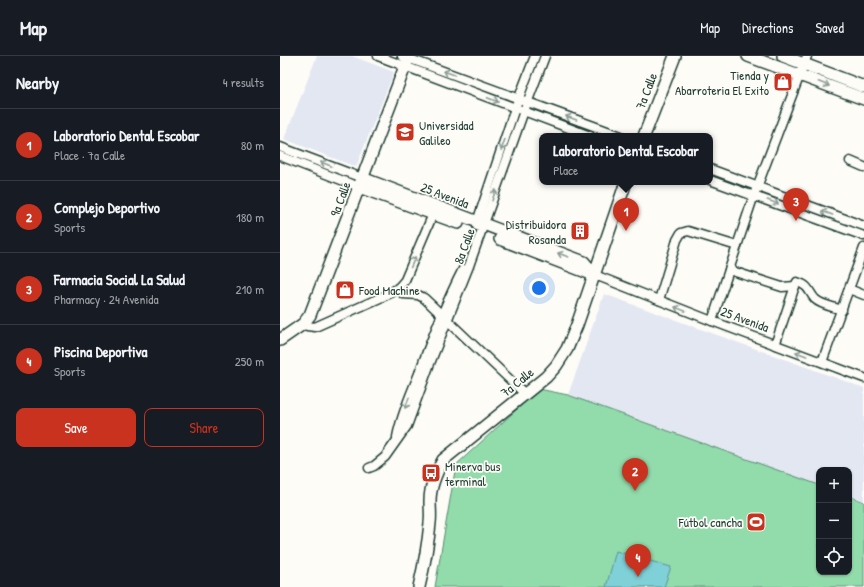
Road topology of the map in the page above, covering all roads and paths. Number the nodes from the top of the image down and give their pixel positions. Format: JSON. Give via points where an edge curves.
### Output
{"nodes":[{"id":1,"x":378,"y":56,"type":"edge"},
{"id":2,"x":535,"y":56,"type":"edge"},
{"id":3,"x":545,"y":56,"type":"edge"},
{"id":4,"x":675,"y":56,"type":"edge"},
{"id":5,"x":748,"y":56,"type":"edge"},
{"id":6,"x":783,"y":56,"type":"edge"},
{"id":7,"x":406,"y":59,"type":"edge"},
{"id":8,"x":806,"y":60,"type":"edge"},
{"id":9,"x":800,"y":75,"type":"junction"},
{"id":10,"x":864,"y":87,"type":"edge"},
{"id":11,"x":519,"y":99,"type":"junction"},
{"id":12,"x":864,"y":99,"type":"edge"},
{"id":13,"x":528,"y":102,"type":"junction"},
{"id":14,"x":516,"y":108,"type":"junction"},
{"id":15,"x":524,"y":111,"type":"junction"},
{"id":16,"x":582,"y":133,"type":"edge"},
{"id":17,"x":612,"y":133,"type":"edge"},
{"id":18,"x":645,"y":133,"type":"edge"},
{"id":19,"x":280,"y":147,"type":"edge"},
{"id":20,"x":280,"y":156,"type":"edge"},
{"id":21,"x":850,"y":161,"type":"dead end"},
{"id":22,"x":864,"y":167,"type":"edge"},
{"id":23,"x":713,"y":170,"type":"edge"},
{"id":24,"x":713,"y":181,"type":"edge"},
{"id":25,"x":361,"y":183,"type":"junction"},
{"id":26,"x":625,"y":185,"type":"edge"},
{"id":27,"x":758,"y":187,"type":"junction"},
{"id":28,"x":754,"y":195,"type":"junction"},
{"id":29,"x":433,"y":214,"type":"junction"},
{"id":30,"x":864,"y":226,"type":"edge"},
{"id":31,"x":480,"y":227,"type":"junction"},
{"id":32,"x":864,"y":236,"type":"edge"},
{"id":33,"x":738,"y":246,"type":"junction"},
{"id":34,"x":864,"y":248,"type":"edge"},
{"id":35,"x":729,"y":270,"type":"junction"},
{"id":36,"x":595,"y":275,"type":"junction"},
{"id":37,"x":795,"y":286,"type":"junction"},
{"id":38,"x":399,"y":287,"type":"junction"},
{"id":39,"x":849,"y":289,"type":"junction"},
{"id":40,"x":864,"y":295,"type":"edge"},
{"id":41,"x":659,"y":300,"type":"junction"},
{"id":42,"x":842,"y":310,"type":"junction"},
{"id":43,"x":444,"y":317,"type":"junction"},
{"id":44,"x":712,"y":321,"type":"junction"},
{"id":45,"x":303,"y":324,"type":"junction"},
{"id":46,"x":280,"y":340,"type":"edge"},
{"id":47,"x":775,"y":344,"type":"junction"},
{"id":48,"x":822,"y":362,"type":"junction"},
{"id":49,"x":864,"y":378,"type":"edge"},
{"id":50,"x":525,"y":394,"type":"junction"},
{"id":51,"x":369,"y":468,"type":"dead end"},
{"id":52,"x":419,"y":587,"type":"edge"}],
"edges":[{"from":1,"to":7,"type":"street"},
{"from":2,"to":11,"type":"street","name":"8a Calle"},
{"from":3,"to":13,"type":"street","name":"8a Calle"},
{"from":4,"to":18,"type":"main road","name":"7a Calle"},
{"from":5,"to":9,"type":"main road"},
{"from":6,"to":8,"type":"main road"},
{"from":11,"to":7,"type":"street","one_way":true},
{"from":7,"to":14,"type":"street","one_way":true},
{"from":7,"to":25,"type":"main road","name":"9a Calle"},
{"from":8,"to":9,"type":"street"},
{"from":8,"to":10,"type":"main road"},
{"from":9,"to":12,"type":"main road","one_way":true},
{"from":9,"to":27,"type":"street"},
{"from":11,"to":13,"type":"street"},
{"from":11,"to":14,"type":"street","name":"8a Calle"},
{"from":13,"to":15,"type":"street","name":"8a Calle"},
{"from":17,"to":13,"type":"street","one_way":true},
{"from":14,"to":15,"type":"street"},
{"from":14,"to":31,"type":"street","name":"8a Calle","one_way":true},
{"from":15,"to":16,"type":"street"},
{"from":31,"to":15,"type":"street","name":"8a Calle","one_way":true},
{"from":25,"to":19,"type":"street","name":"25 Avenida","one_way":true},
{"from":20,"to":25,"type":"street","name":"25 Avenida"},
{"from":21,"to":22,"type":"street"},
{"from":23,"to":27,"type":"street"},
{"from":24,"to":28,"type":"street"},
{"from":25,"to":29,"type":"main road","name":"25 Avenida"},
{"from":25,"to":31,"type":"main road","name":"25 Avenida"},
{"from":25,"to":45,"type":"main road","name":"9a Calle","via":[[313,309]]},
{"from":26,"to":36,"type":"main road","name":"7a Calle"},
{"from":27,"to":28,"type":"street"},
{"from":30,"to":27,"type":"street","one_way":true},
{"from":28,"to":32,"type":"street","one_way":true},
{"from":28,"to":33,"type":"street"},
{"from":29,"to":31,"type":"main road","name":"25 Avenida"},
{"from":38,"to":29,"type":"street","one_way":true,"via":[[410,270]]},
{"from":31,"to":36,"type":"main road","name":"25 Avenida","via":[[584,262]]},
{"from":31,"to":43,"type":"street","name":"8a Calle"},
{"from":33,"to":35,"type":"street"},
{"from":33,"to":41,"type":"street","via":[[688,231],[681,233]]},
{"from":34,"to":39,"type":"street"},
{"from":35,"to":37,"type":"street","via":[[782,287]]},
{"from":35,"to":44,"type":"street"},
{"from":36,"to":41,"type":"street","name":"25 Avenida"},
{"from":36,"to":50,"type":"main road","name":"7a Calle","via":[[567,349],[546,377]]},
{"from":37,"to":42,"type":"street","via":[[798,282],[803,284],[809,288],[816,300]]},
{"from":37,"to":47,"type":"street"},
{"from":38,"to":43,"type":"street","via":[[403,294],[421,296]]},
{"from":38,"to":45,"type":"street","via":[[315,327]]},
{"from":39,"to":40,"type":"street"},
{"from":39,"to":42,"type":"street"},
{"from":44,"to":41,"type":"street","name":"25 Avenida","one_way":true},
{"from":42,"to":48,"type":"street"},
{"from":43,"to":50,"type":"street"},
{"from":43,"to":51,"type":"street","name":"8a Calle","via":[[418,385],[400,422],[396,440],[385,457]]},
{"from":44,"to":47,"type":"street","name":"25 Avenida"},
{"from":45,"to":46,"type":"main road","name":"9a Calle"},
{"from":48,"to":47,"type":"street","name":"25 Avenida","one_way":true},
{"from":48,"to":49,"type":"street","name":"25 Avenida"},
{"from":50,"to":52,"type":"main road","name":"7a Calle","via":[[443,460],[435,475],[432,489],[430,523]]}]}
